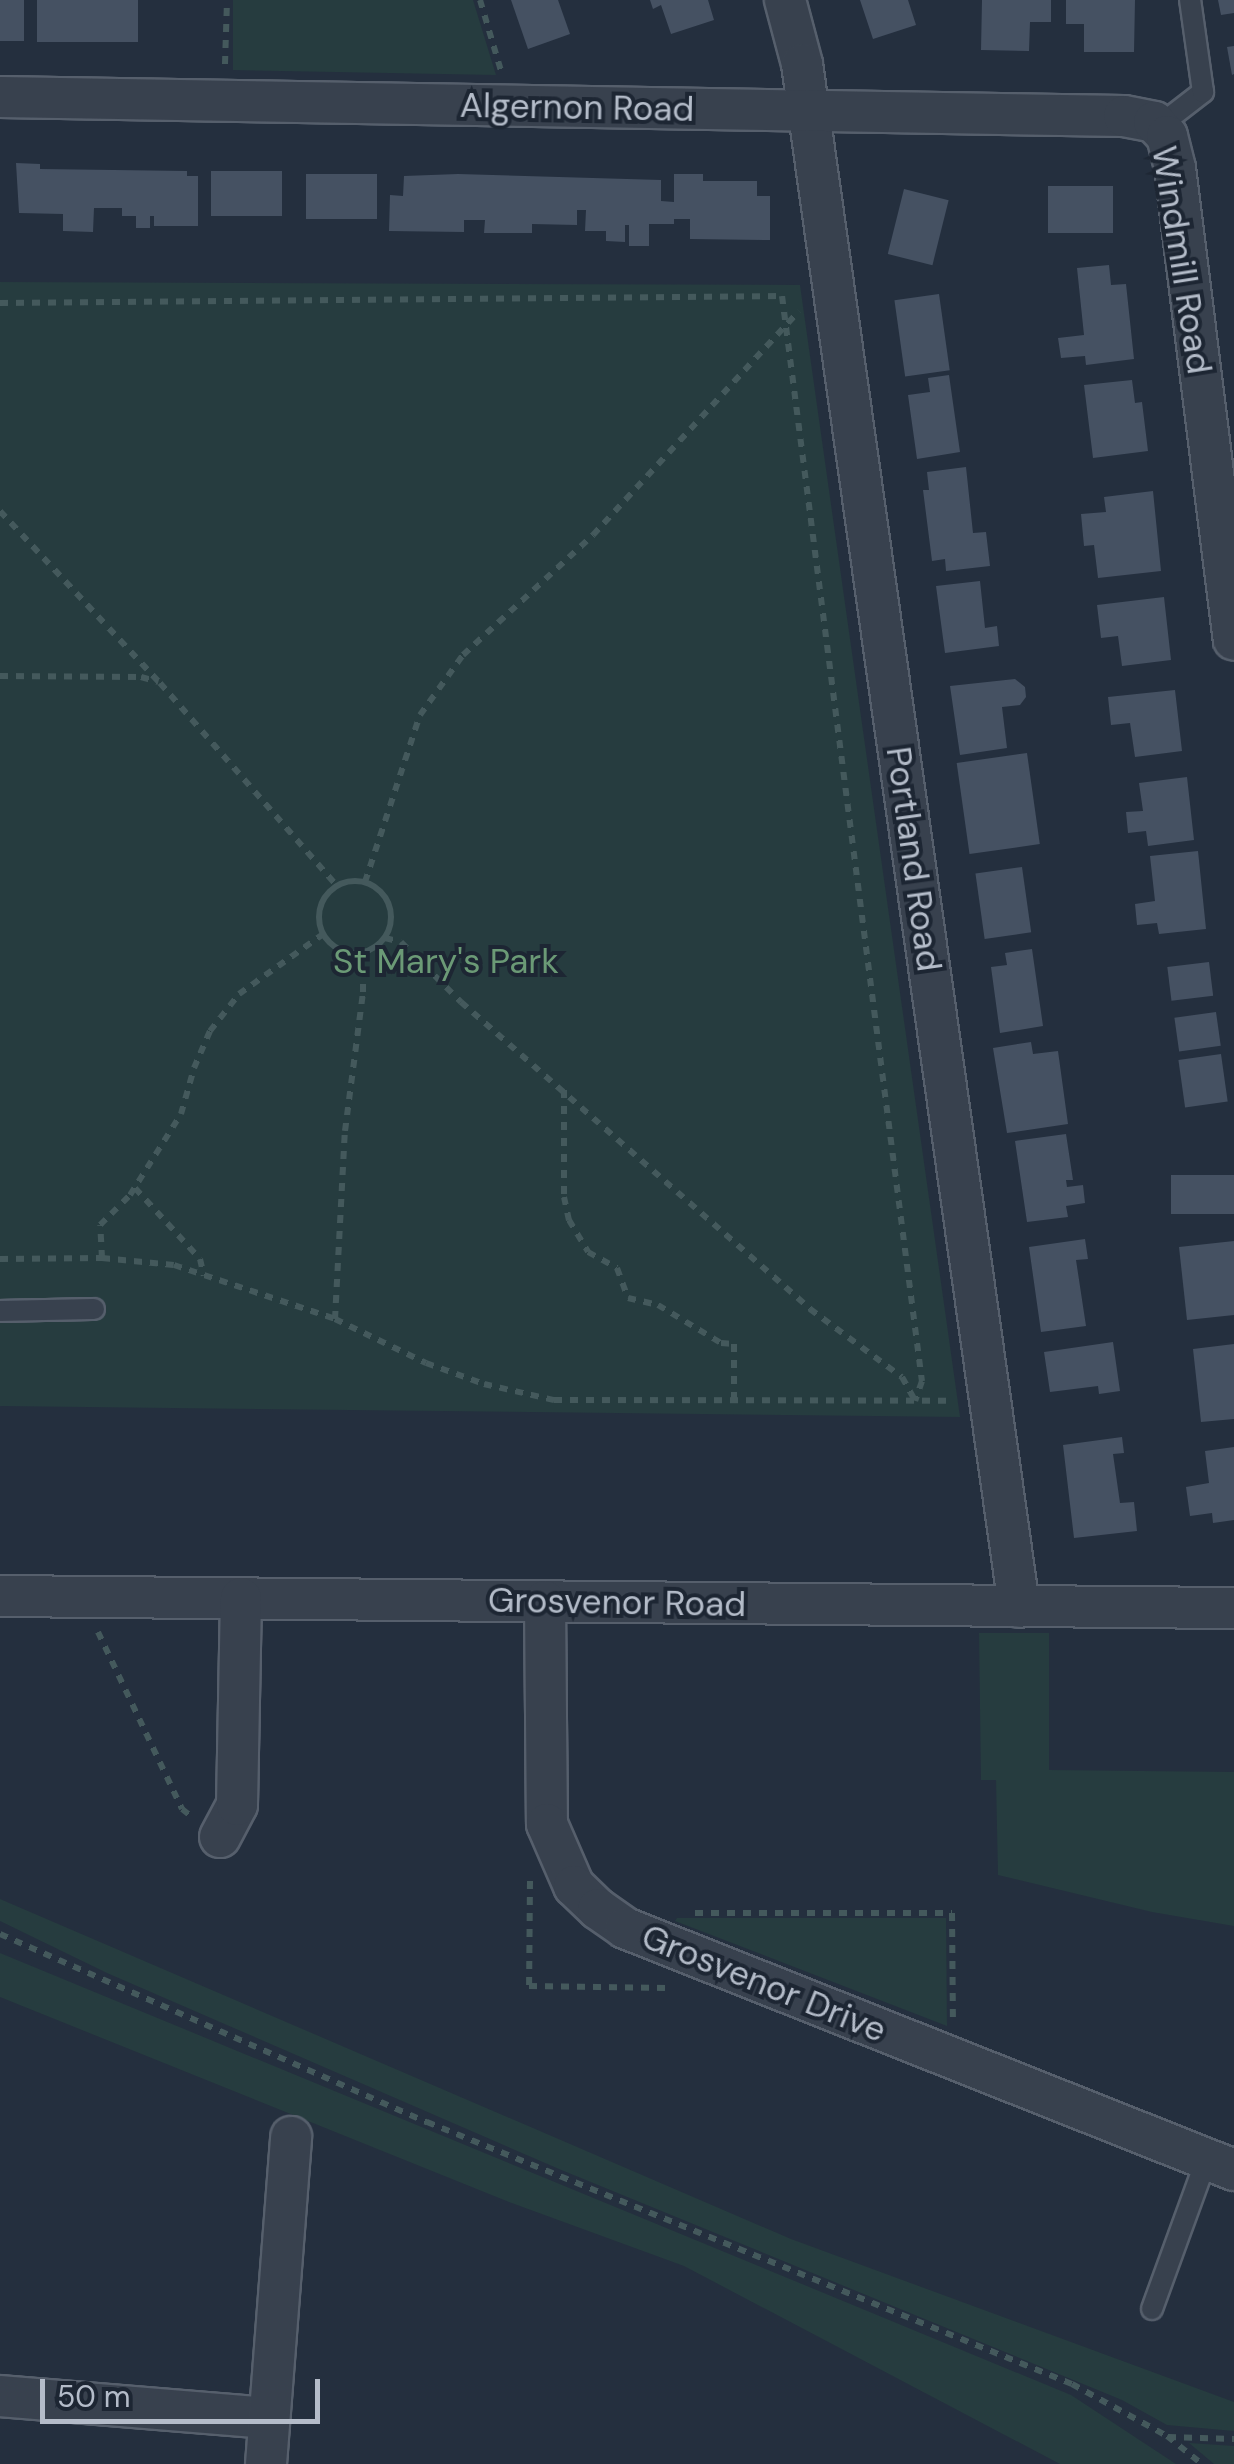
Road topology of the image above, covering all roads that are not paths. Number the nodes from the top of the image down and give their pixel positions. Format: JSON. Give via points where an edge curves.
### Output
{"nodes":[{"id":1,"x":785,"y":0,"type":"edge"},
{"id":2,"x":1190,"y":0,"type":"edge"},
{"id":3,"x":0,"y":97,"type":"edge"},
{"id":4,"x":808,"y":111,"type":"junction"},
{"id":5,"x":1156,"y":124,"type":"junction"},
{"id":6,"x":1234,"y":639,"type":"edge"},
{"id":7,"x":94,"y":1309,"type":"dead end"},
{"id":8,"x":0,"y":1310,"type":"edge"},
{"id":9,"x":0,"y":1596,"type":"edge"},
{"id":10,"x":241,"y":1598,"type":"junction"},
{"id":11,"x":545,"y":1602,"type":"junction"},
{"id":12,"x":1019,"y":1607,"type":"junction"},
{"id":13,"x":1234,"y":1608,"type":"edge"},
{"id":14,"x":220,"y":1837,"type":"road end"},
{"id":15,"x":301,"y":2160,"type":"dead end"},
{"id":16,"x":1220,"y":2166,"type":"edge"},
{"id":17,"x":1152,"y":2309,"type":"dead end"},
{"id":18,"x":0,"y":2396,"type":"edge"},
{"id":19,"x":269,"y":2418,"type":"junction"},
{"id":20,"x":266,"y":2464,"type":"edge"}],
"edges":[{"from":1,"to":4,"type":"street","name":"Portland Road"},
{"from":2,"to":5,"type":"lane","via":[[1203,92]]},
{"from":3,"to":4,"type":"street","name":"Algernon Road"},
{"from":4,"to":5,"type":"street","name":"Algernon Road","via":[[1124,116]]},
{"from":4,"to":12,"type":"street","name":"Portland Road"},
{"from":5,"to":6,"type":"street","name":"Windmill Road","via":[[1167,136],[1175,168]]},
{"from":7,"to":8,"type":"lane"},
{"from":9,"to":10,"type":"street","name":"Grosvenor Road"},
{"from":10,"to":11,"type":"street","name":"Grosvenor Road"},
{"from":10,"to":14,"type":"street","via":[[237,1805]]},
{"from":11,"to":12,"type":"street","name":"Grosvenor Road"},
{"from":11,"to":16,"type":"street","name":"Grosvenor Drive","via":[[547,1824],[574,1886],[611,1918]]},
{"from":12,"to":13,"type":"street","name":"Grosvenor Road"},
{"from":15,"to":19,"type":"street"},
{"from":16,"to":17,"type":"lane"},
{"from":18,"to":19,"type":"street"},
{"from":19,"to":20,"type":"street"}]}
